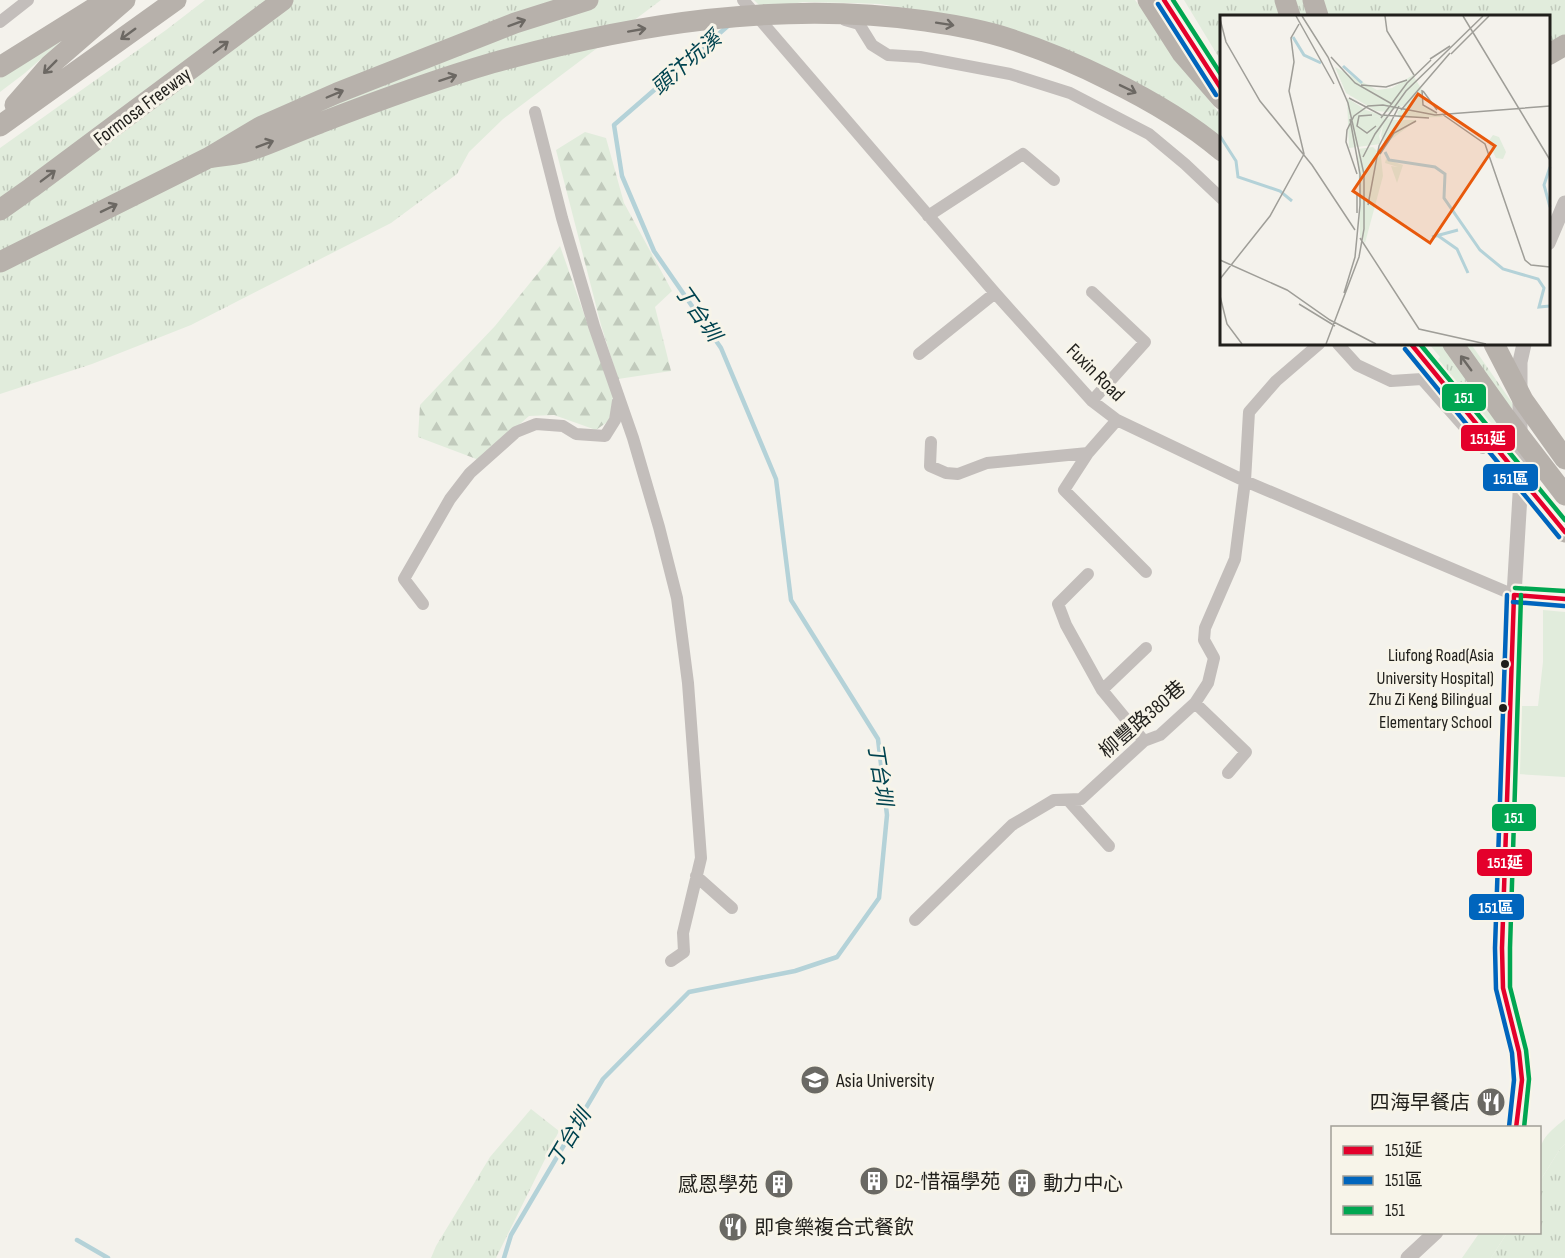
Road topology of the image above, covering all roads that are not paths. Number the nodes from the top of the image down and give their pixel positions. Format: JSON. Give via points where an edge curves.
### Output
{"nodes":[{"id":1,"x":28,"y":0,"type":"edge"},
{"id":2,"x":107,"y":0,"type":"edge"},
{"id":3,"x":125,"y":0,"type":"edge"},
{"id":4,"x":176,"y":0,"type":"edge"},
{"id":5,"x":283,"y":0,"type":"edge"},
{"id":6,"x":588,"y":0,"type":"edge"},
{"id":7,"x":1148,"y":0,"type":"edge"},
{"id":8,"x":1164,"y":0,"type":"edge"},
{"id":9,"x":1285,"y":0,"type":"edge"},
{"id":10,"x":1313,"y":0,"type":"edge"},
{"id":11,"x":744,"y":1,"type":"edge"},
{"id":12,"x":1290,"y":15,"type":"edge"},
{"id":13,"x":1318,"y":15,"type":"edge"},
{"id":14,"x":0,"y":22,"type":"edge"},
{"id":15,"x":763,"y":24,"type":"junction"},
{"id":16,"x":1565,"y":45,"type":"edge"},
{"id":17,"x":1550,"y":54,"type":"edge"},
{"id":18,"x":0,"y":67,"type":"edge"},
{"id":19,"x":1220,"y":89,"type":"edge"},
{"id":20,"x":1220,"y":98,"type":"edge"},
{"id":21,"x":535,"y":112,"type":"dead end"},
{"id":22,"x":0,"y":124,"type":"edge"},
{"id":23,"x":1220,"y":150,"type":"edge"},
{"id":24,"x":208,"y":158,"type":"junction"},
{"id":25,"x":1054,"y":180,"type":"dead end"},
{"id":26,"x":1220,"y":198,"type":"edge"},
{"id":27,"x":1565,"y":203,"type":"edge"},
{"id":28,"x":0,"y":210,"type":"edge"},
{"id":29,"x":928,"y":216,"type":"junction"},
{"id":30,"x":1550,"y":238,"type":"edge"},
{"id":31,"x":0,"y":262,"type":"edge"},
{"id":32,"x":1092,"y":292,"type":"dead end"},
{"id":33,"x":995,"y":293,"type":"junction"},
{"id":34,"x":1318,"y":345,"type":"edge"},
{"id":35,"x":1339,"y":345,"type":"edge"},
{"id":36,"x":1412,"y":345,"type":"edge"},
{"id":37,"x":1454,"y":345,"type":"edge"},
{"id":38,"x":1494,"y":345,"type":"edge"},
{"id":39,"x":1524,"y":345,"type":"edge"},
{"id":40,"x":919,"y":354,"type":"dead end"},
{"id":41,"x":619,"y":398,"type":"junction"},
{"id":42,"x":1092,"y":401,"type":"junction"},
{"id":43,"x":1117,"y":420,"type":"junction"},
{"id":44,"x":931,"y":442,"type":"dead end"},
{"id":45,"x":1088,"y":453,"type":"junction"},
{"id":46,"x":1565,"y":459,"type":"edge"},
{"id":47,"x":1245,"y":481,"type":"junction"},
{"id":48,"x":1520,"y":489,"type":"junction"},
{"id":49,"x":1565,"y":495,"type":"edge"},
{"id":50,"x":1565,"y":532,"type":"edge"},
{"id":51,"x":1146,"y":572,"type":"dead end"},
{"id":52,"x":1088,"y":574,"type":"dead end"},
{"id":53,"x":1514,"y":595,"type":"junction"},
{"id":54,"x":1565,"y":599,"type":"edge"},
{"id":55,"x":423,"y":604,"type":"dead end"},
{"id":56,"x":1146,"y":648,"type":"dead end"},
{"id":57,"x":1102,"y":690,"type":"junction"},
{"id":58,"x":1195,"y":702,"type":"junction"},
{"id":59,"x":1144,"y":741,"type":"junction"},
{"id":60,"x":1228,"y":773,"type":"dead end"},
{"id":61,"x":1068,"y":800,"type":"junction"},
{"id":62,"x":1109,"y":846,"type":"dead end"},
{"id":63,"x":696,"y":876,"type":"junction"},
{"id":64,"x":732,"y":908,"type":"dead end"},
{"id":65,"x":915,"y":920,"type":"dead end"},
{"id":66,"x":671,"y":961,"type":"dead end"},
{"id":67,"x":1516,"y":1126,"type":"edge"},
{"id":68,"x":1435,"y":1234,"type":"edge"},
{"id":69,"x":1408,"y":1258,"type":"edge"}],
"edges":[{"from":1,"to":14,"type":"street"},
{"from":2,"to":18,"type":"highway"},
{"from":3,"to":22,"type":"highway","one_way":true,"via":[[50,65]]},
{"from":4,"to":22,"type":"highway","one_way":true},
{"from":28,"to":5,"type":"highway","name":"Formosa Freeway","one_way":true},
{"from":24,"to":6,"type":"highway","one_way":true,"via":[[262,126],[337,93],[515,23]]},
{"from":7,"to":20,"type":"highway","via":[[1182,53]]},
{"from":8,"to":19,"type":"highway"},
{"from":9,"to":12,"type":"highway"},
{"from":10,"to":13,"type":"highway"},
{"from":11,"to":15,"type":"street","name":"Fuxin Road"},
{"from":15,"to":26,"type":"street","via":[[833,17],[858,24],[872,45],[888,55],[1010,74],[1070,93],[1149,134]]},
{"from":15,"to":29,"type":"street","name":"Fuxin Road"},
{"from":16,"to":17,"type":"highway"},
{"from":21,"to":41,"type":"street","via":[[562,218]]},
{"from":24,"to":23,"type":"highway","one_way":true,"via":[[244,152],[492,63],[661,26],[775,12],[888,15],[1008,38],[1081,66],[1142,96]]},
{"from":31,"to":24,"type":"highway","one_way":true},
{"from":25,"to":29,"type":"street","via":[[1023,154]]},
{"from":27,"to":30,"type":"street"},
{"from":29,"to":33,"type":"street","name":"Fuxin Road"},
{"from":32,"to":42,"type":"street","via":[[1145,342]]},
{"from":33,"to":40,"type":"street"},
{"from":33,"to":42,"type":"street","name":"Fuxin Road"},
{"from":34,"to":47,"type":"street","name":"柳豐路380巷","via":[[1276,381],[1249,412]]},
{"from":35,"to":48,"type":"street","via":[[1357,365],[1391,381],[1422,379]]},
{"from":36,"to":50,"type":"highway"},
{"from":49,"to":37,"type":"highway","one_way":true},
{"from":38,"to":46,"type":"highway","via":[[1523,400]]},
{"from":39,"to":48,"type":"street","via":[[1520,362]]},
{"from":41,"to":55,"type":"street","via":[[615,420],[605,436],[536,424],[516,432],[470,473],[450,499],[404,579]]},
{"from":41,"to":63,"type":"street","via":[[677,598],[701,858]]},
{"from":42,"to":43,"type":"street","name":"Fuxin Road"},
{"from":43,"to":45,"type":"street"},
{"from":43,"to":47,"type":"street","name":"Fuxin Road"},
{"from":44,"to":45,"type":"street","via":[[930,466],[958,474],[987,463]]},
{"from":45,"to":51,"type":"street","via":[[1064,490]]},
{"from":47,"to":53,"type":"street","name":"Fuxin Road"},
{"from":47,"to":58,"type":"street","name":"柳豐路380巷","via":[[1235,559],[1205,628],[1204,640],[1214,658],[1208,683]]},
{"from":48,"to":53,"type":"street"},
{"from":52,"to":57,"type":"street","via":[[1058,604]]},
{"from":53,"to":54,"type":"street","name":"Fuxin Road"},
{"from":53,"to":67,"type":"street","via":[[1502,948],[1503,987],[1522,1080]]},
{"from":56,"to":57,"type":"street"},
{"from":57,"to":59,"type":"street"},
{"from":58,"to":59,"type":"street","name":"柳豐路380巷","via":[[1160,735]]},
{"from":58,"to":60,"type":"street","via":[[1246,752]]},
{"from":59,"to":61,"type":"street","name":"柳豐路380巷","via":[[1081,799]]},
{"from":61,"to":62,"type":"street"},
{"from":61,"to":65,"type":"street","name":"柳豐路380巷","via":[[1054,800],[1012,825]]},
{"from":63,"to":64,"type":"street"},
{"from":63,"to":66,"type":"street","via":[[683,933],[684,952]]},
{"from":68,"to":69,"type":"street"}]}
